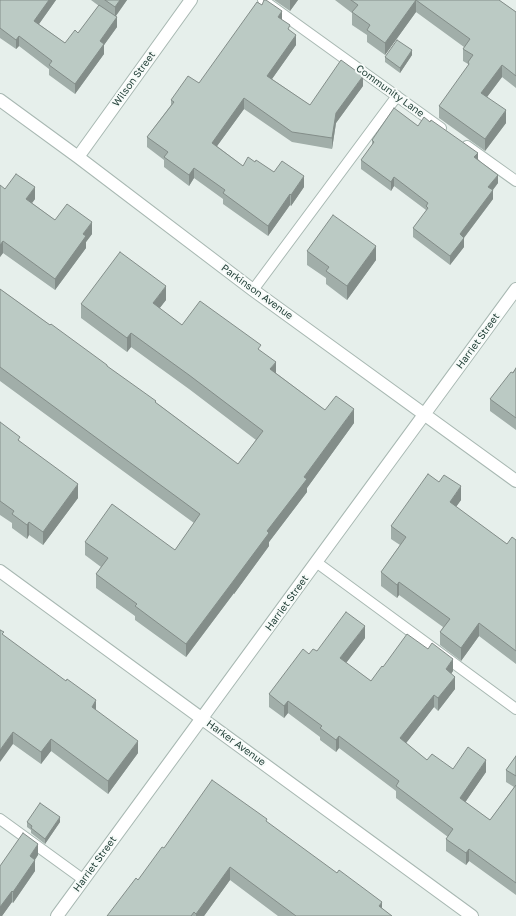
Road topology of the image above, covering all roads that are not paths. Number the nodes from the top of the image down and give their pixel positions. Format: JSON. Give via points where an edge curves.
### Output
{"nodes":[{"id":1,"x":191,"y":0,"type":"edge"},
{"id":2,"x":263,"y":0,"type":"edge"},
{"id":3,"x":397,"y":96,"type":"junction"},
{"id":4,"x":0,"y":100,"type":"edge"},
{"id":5,"x":447,"y":132,"type":"edge"},
{"id":6,"x":460,"y":141,"type":"edge"},
{"id":7,"x":78,"y":157,"type":"junction"},
{"id":8,"x":516,"y":181,"type":"edge"},
{"id":9,"x":516,"y":289,"type":"edge"},
{"id":10,"x":253,"y":290,"type":"junction"},
{"id":11,"x":424,"y":414,"type":"junction"},
{"id":12,"x":516,"y":481,"type":"edge"},
{"id":13,"x":316,"y":562,"type":"junction"},
{"id":14,"x":0,"y":571,"type":"edge"},
{"id":15,"x":516,"y":709,"type":"edge"},
{"id":16,"x":202,"y":718,"type":"junction"},
{"id":17,"x":0,"y":819,"type":"edge"},
{"id":18,"x":84,"y":880,"type":"junction"},
{"id":19,"x":58,"y":916,"type":"edge"},
{"id":20,"x":472,"y":916,"type":"edge"}],
"edges":[{"from":1,"to":7,"type":"street","name":"Wilson Street"},
{"from":2,"to":3,"type":"lane","name":"Community Lane"},
{"from":3,"to":5,"type":"lane","name":"Community Lane"},
{"from":3,"to":10,"type":"lane"},
{"from":4,"to":7,"type":"street","name":"Parkinson Avenue"},
{"from":6,"to":8,"type":"lane"},
{"from":7,"to":10,"type":"street","name":"Parkinson Avenue"},
{"from":9,"to":11,"type":"street","name":"Harriet Street"},
{"from":10,"to":11,"type":"street","name":"Parkinson Avenue"},
{"from":11,"to":12,"type":"street","name":"Parkinson Avenue"},
{"from":11,"to":13,"type":"street","name":"Harriet Street"},
{"from":13,"to":15,"type":"lane"},
{"from":13,"to":16,"type":"street","name":"Harriet Street"},
{"from":14,"to":16,"type":"street","name":"Harker Avenue"},
{"from":16,"to":18,"type":"street","name":"Harriet Street"},
{"from":16,"to":20,"type":"street","name":"Harker Avenue"},
{"from":17,"to":18,"type":"lane"},
{"from":18,"to":19,"type":"street","name":"Harriet Street"}]}
